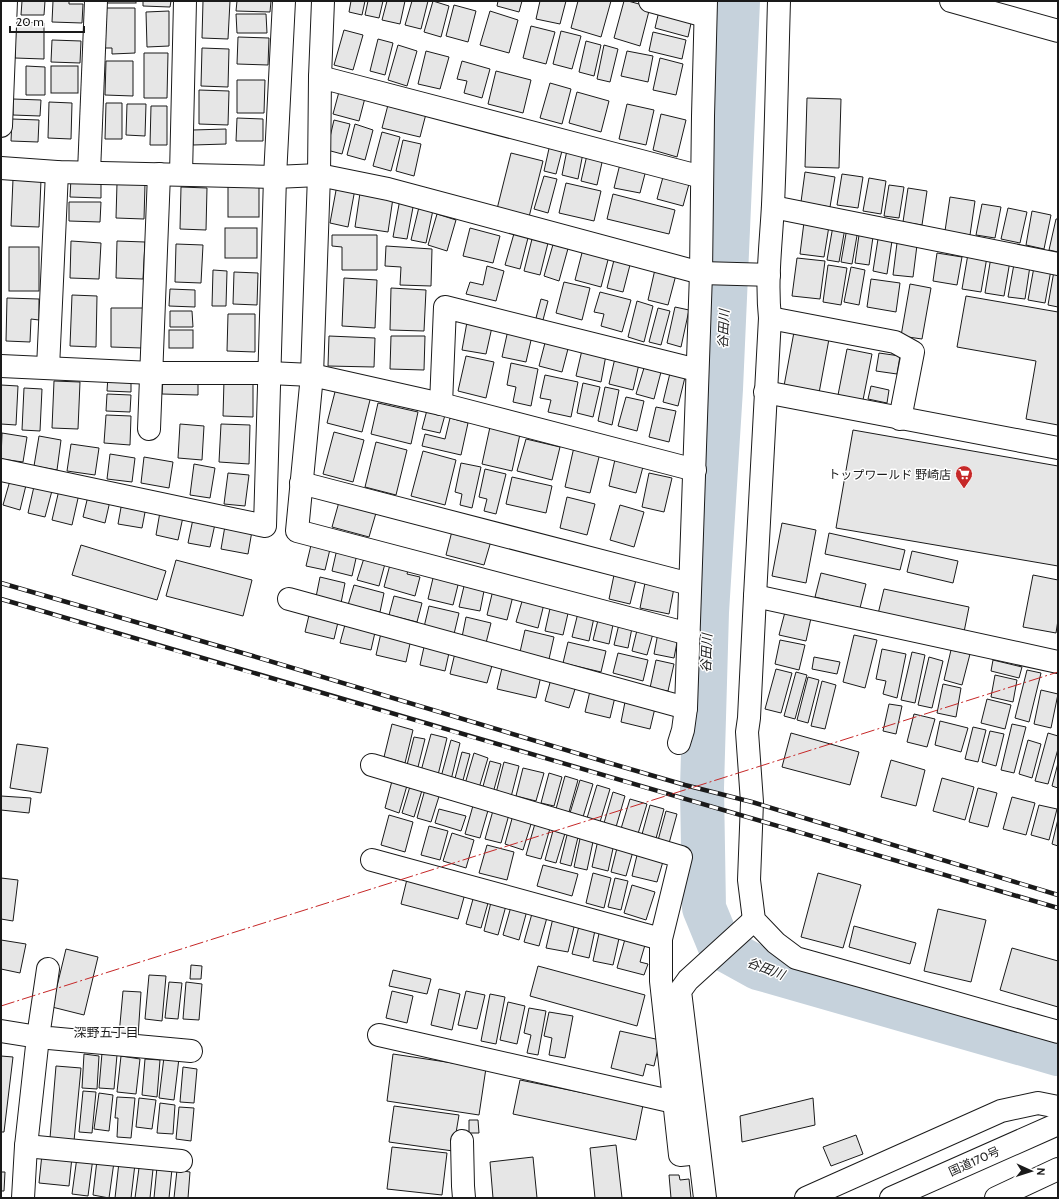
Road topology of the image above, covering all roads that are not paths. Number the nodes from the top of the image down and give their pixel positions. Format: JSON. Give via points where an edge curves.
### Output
{"nodes":[{"id":1,"x":6,"y":1,"type":"edge"},
{"id":2,"x":96,"y":1,"type":"edge"},
{"id":3,"x":185,"y":1,"type":"edge"},
{"id":4,"x":284,"y":1,"type":"edge"},
{"id":5,"x":323,"y":1,"type":"edge"},
{"id":6,"x":650,"y":1,"type":"edge"},
{"id":7,"x":779,"y":1,"type":"edge"},
{"id":8,"x":951,"y":1,"type":"edge"},
{"id":9,"x":706,"y":9,"type":"edge"},
{"id":10,"x":1058,"y":31,"type":"edge"},
{"id":11,"x":320,"y":77,"type":"junction"},
{"id":12,"x":1,"y":126,"type":"edge"},
{"id":13,"x":1,"y":168,"type":"edge"},
{"id":14,"x":58,"y":172,"type":"junction"},
{"id":15,"x":89,"y":172,"type":"junction"},
{"id":16,"x":159,"y":174,"type":"junction"},
{"id":17,"x":181,"y":174,"type":"junction"},
{"id":18,"x":319,"y":175,"type":"junction"},
{"id":19,"x":276,"y":176,"type":"junction"},
{"id":20,"x":702,"y":178,"type":"junction"},
{"id":21,"x":773,"y":207,"type":"junction"},
{"id":22,"x":1058,"y":264,"type":"edge"},
{"id":23,"x":701,"y":273,"type":"junction"},
{"id":24,"x":769,"y":275,"type":"junction"},
{"id":25,"x":770,"y":318,"type":"junction"},
{"id":26,"x":1,"y":366,"type":"edge"},
{"id":27,"x":48,"y":368,"type":"junction"},
{"id":28,"x":697,"y":370,"type":"junction"},
{"id":29,"x":152,"y":373,"type":"junction"},
{"id":30,"x":269,"y":373,"type":"junction"},
{"id":31,"x":312,"y":375,"type":"junction"},
{"id":32,"x":765,"y":392,"type":"junction"},
{"id":33,"x":441,"y":404,"type":"junction"},
{"id":34,"x":900,"y":419,"type":"junction"},
{"id":35,"x":149,"y":429,"type":"dead end"},
{"id":36,"x":1058,"y":448,"type":"edge"},
{"id":37,"x":1,"y":470,"type":"edge"},
{"id":38,"x":695,"y":470,"type":"junction"},
{"id":39,"x":301,"y":483,"type":"junction"},
{"id":40,"x":690,"y":584,"type":"junction"},
{"id":41,"x":754,"y":596,"type":"junction"},
{"id":42,"x":290,"y":599,"type":"dead end"},
{"id":43,"x":689,"y":634,"type":"junction"},
{"id":44,"x":1058,"y":662,"type":"edge"},
{"id":45,"x":686,"y":708,"type":"junction"},
{"id":46,"x":679,"y":743,"type":"dead end"},
{"id":47,"x":372,"y":765,"type":"dead end"},
{"id":48,"x":372,"y":860,"type":"dead end"},
{"id":49,"x":754,"y":920,"type":"junction"},
{"id":50,"x":661,"y":939,"type":"junction"},
{"id":51,"x":48,"y":969,"type":"dead end"},
{"id":52,"x":1,"y":1031,"type":"edge"},
{"id":53,"x":1058,"y":1032,"type":"edge"},
{"id":54,"x":379,"y":1035,"type":"dead end"},
{"id":55,"x":38,"y":1037,"type":"junction"},
{"id":56,"x":191,"y":1051,"type":"dead end"},
{"id":57,"x":674,"y":1102,"type":"junction"},
{"id":58,"x":1058,"y":1107,"type":"edge"},
{"id":59,"x":1058,"y":1124,"type":"edge"},
{"id":60,"x":462,"y":1141,"type":"dead end"},
{"id":61,"x":26,"y":1146,"type":"junction"},
{"id":62,"x":699,"y":1153,"type":"junction"},
{"id":63,"x":181,"y":1161,"type":"dead end"},
{"id":64,"x":1058,"y":1170,"type":"edge"},
{"id":65,"x":23,"y":1198,"type":"edge"},
{"id":66,"x":464,"y":1198,"type":"edge"},
{"id":67,"x":705,"y":1198,"type":"edge"},
{"id":68,"x":806,"y":1198,"type":"edge"},
{"id":69,"x":891,"y":1198,"type":"edge"},
{"id":70,"x":996,"y":1198,"type":"edge"}],
"edges":[{"from":1,"to":12,"type":"main road"},
{"from":2,"to":15,"type":"main road"},
{"from":3,"to":17,"type":"main road"},
{"from":4,"to":19,"type":"main road"},
{"from":5,"to":11,"type":"main road"},
{"from":6,"to":9,"type":"main road"},
{"from":7,"to":21,"type":"main road"},
{"from":8,"to":10,"type":"main road"},
{"from":9,"to":20,"type":"main road"},
{"from":11,"to":18,"type":"main road"},
{"from":11,"to":20,"type":"main road"},
{"from":13,"to":14,"type":"main road"},
{"from":14,"to":15,"type":"main road"},
{"from":14,"to":27,"type":"main road"},
{"from":15,"to":16,"type":"main road"},
{"from":16,"to":17,"type":"main road"},
{"from":16,"to":29,"type":"main road"},
{"from":17,"to":19,"type":"main road"},
{"from":18,"to":19,"type":"main road"},
{"from":18,"to":23,"type":"main road","via":[[403,193]]},
{"from":18,"to":31,"type":"main road"},
{"from":19,"to":30,"type":"main road"},
{"from":20,"to":23,"type":"main road"},
{"from":21,"to":22,"type":"main road"},
{"from":21,"to":24,"type":"main road"},
{"from":23,"to":24,"type":"main road"},
{"from":23,"to":28,"type":"main road"},
{"from":24,"to":25,"type":"main road"},
{"from":25,"to":32,"type":"main road"},
{"from":25,"to":34,"type":"main road","via":[[895,342],[913,352]]},
{"from":26,"to":27,"type":"main road"},
{"from":27,"to":29,"type":"main road"},
{"from":28,"to":33,"type":"main road","via":[[445,307]]},
{"from":28,"to":38,"type":"main road"},
{"from":29,"to":30,"type":"main road"},
{"from":29,"to":35,"type":"main road"},
{"from":30,"to":31,"type":"main road"},
{"from":30,"to":37,"type":"main road","via":[[265,526]]},
{"from":31,"to":33,"type":"main road"},
{"from":31,"to":39,"type":"main road"},
{"from":32,"to":34,"type":"main road"},
{"from":32,"to":41,"type":"main road"},
{"from":33,"to":38,"type":"main road"},
{"from":34,"to":36,"type":"main road"},
{"from":38,"to":40,"type":"main road"},
{"from":39,"to":40,"type":"main road"},
{"from":39,"to":43,"type":"main road","via":[[297,531]]},
{"from":40,"to":43,"type":"main road"},
{"from":41,"to":44,"type":"main road"},
{"from":41,"to":49,"type":"main road","via":[[747,732],[752,802],[749,880]]},
{"from":42,"to":45,"type":"main road"},
{"from":43,"to":45,"type":"main road"},
{"from":45,"to":46,"type":"main road"},
{"from":47,"to":50,"type":"main road","via":[[681,857]]},
{"from":48,"to":50,"type":"main road"},
{"from":49,"to":53,"type":"main road","via":[[776,943],[796,958]]},
{"from":49,"to":62,"type":"main road","via":[[688,980],[680,991]]},
{"from":50,"to":57,"type":"main road","via":[[661,981]]},
{"from":51,"to":55,"type":"main road"},
{"from":52,"to":55,"type":"main road"},
{"from":54,"to":57,"type":"main road"},
{"from":55,"to":56,"type":"main road"},
{"from":55,"to":61,"type":"main road"},
{"from":57,"to":62,"type":"main road","via":[[680,1155]]},
{"from":58,"to":68,"type":"main road","via":[[1038,1103],[1001,1111]]},
{"from":59,"to":69,"type":"main road","name":"国道170号"},
{"from":60,"to":66,"type":"main road"},
{"from":61,"to":63,"type":"main road"},
{"from":61,"to":65,"type":"main road"},
{"from":62,"to":67,"type":"main road"},
{"from":64,"to":70,"type":"main road"}]}
